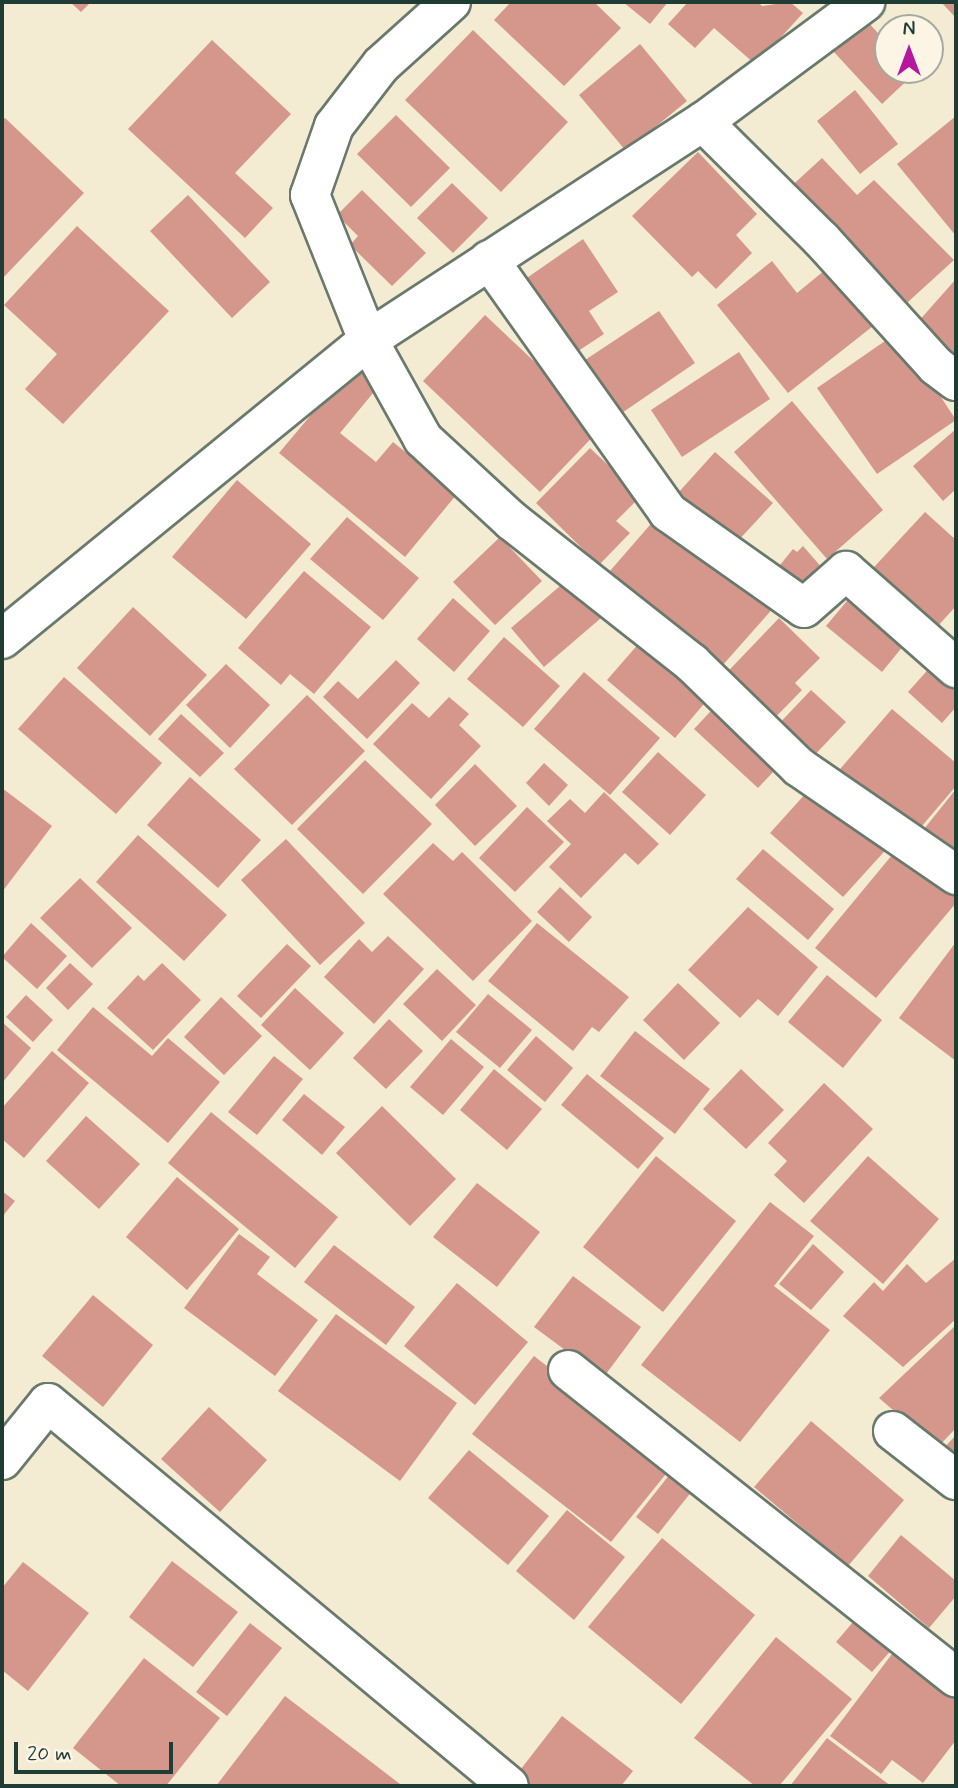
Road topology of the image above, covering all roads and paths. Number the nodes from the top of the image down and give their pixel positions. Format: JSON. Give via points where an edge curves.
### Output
{"nodes":[{"id":1,"x":451,"y":2,"type":"edge"},
{"id":2,"x":865,"y":2,"type":"edge"},
{"id":3,"x":703,"y":122,"type":"junction"},
{"id":4,"x":489,"y":260,"type":"junction"},
{"id":5,"x":368,"y":340,"type":"junction"},
{"id":6,"x":956,"y":381,"type":"edge"},
{"id":7,"x":2,"y":639,"type":"edge"},
{"id":8,"x":956,"y":668,"type":"edge"},
{"id":9,"x":956,"y":876,"type":"edge"},
{"id":10,"x":568,"y":1370,"type":"dead end"},
{"id":11,"x":893,"y":1431,"type":"dead end"},
{"id":12,"x":2,"y":1460,"type":"edge"},
{"id":13,"x":956,"y":1480,"type":"edge"},
{"id":14,"x":956,"y":1677,"type":"edge"},
{"id":15,"x":509,"y":1786,"type":"edge"}],
"edges":[{"from":1,"to":5,"type":"street","via":[[381,65],[334,126],[310,195]]},
{"from":2,"to":3,"type":"street"},
{"from":3,"to":4,"type":"street"},
{"from":3,"to":6,"type":"street","via":[[821,239],[936,366]]},
{"from":4,"to":5,"type":"street"},
{"from":4,"to":8,"type":"street","via":[[668,512],[804,608],[846,571]]},
{"from":5,"to":7,"type":"street"},
{"from":5,"to":9,"type":"street","via":[[423,439],[512,521],[692,663],[799,767]]},
{"from":10,"to":14,"type":"street"},
{"from":11,"to":13,"type":"street"},
{"from":12,"to":15,"type":"street","via":[[48,1403]]}]}
